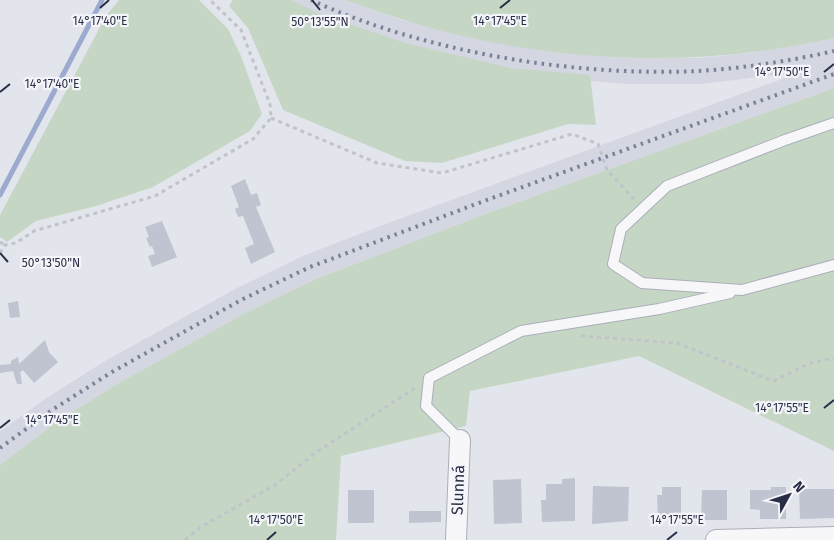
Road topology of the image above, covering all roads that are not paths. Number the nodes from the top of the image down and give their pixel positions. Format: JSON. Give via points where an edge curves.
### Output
{"nodes":[{"id":1,"x":834,"y":123,"type":"edge"},
{"id":2,"x":834,"y":264,"type":"edge"},
{"id":3,"x":742,"y":290,"type":"junction"},
{"id":4,"x":460,"y":440,"type":"joint"},
{"id":5,"x":834,"y":536,"type":"edge"},
{"id":6,"x":456,"y":540,"type":"edge"},
{"id":7,"x":716,"y":540,"type":"edge"}],
"edges":[{"from":1,"to":3,"type":"lane","via":[[667,186],[621,229],[614,264],[642,283]]},
{"from":2,"to":3,"type":"lane"},
{"from":3,"to":4,"type":"lane","via":[[659,309],[521,331],[430,378],[426,406]]},
{"from":4,"to":6,"type":"street","name":"Slunná"},
{"from":5,"to":7,"type":"street"}]}
